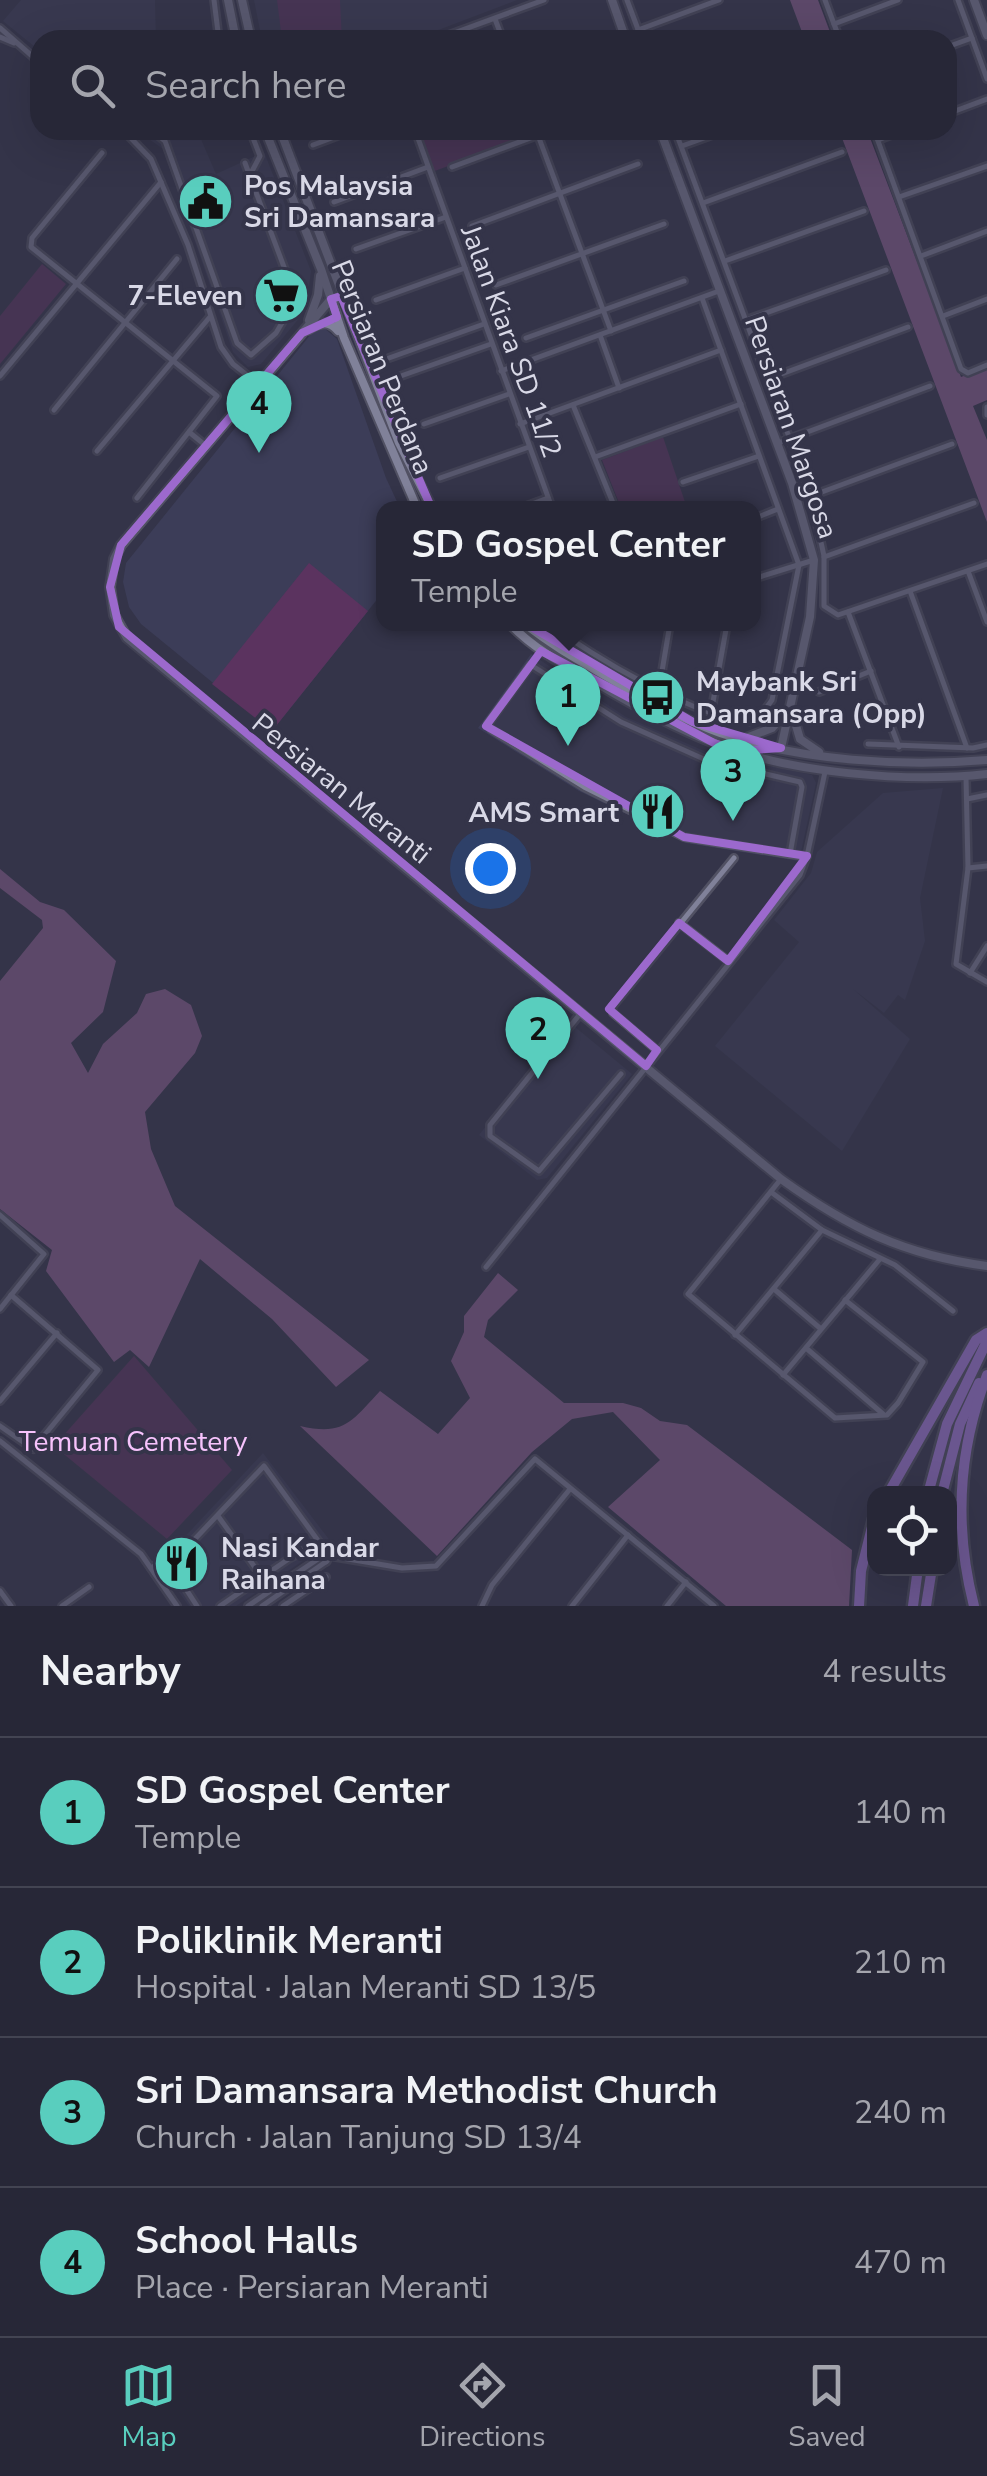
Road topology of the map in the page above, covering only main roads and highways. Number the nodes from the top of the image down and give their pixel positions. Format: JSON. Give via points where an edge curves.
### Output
{"nodes":[{"id":1,"x":228,"y":0,"type":"edge"},
{"id":2,"x":242,"y":0,"type":"edge"},
{"id":3,"x":612,"y":0,"type":"edge"},
{"id":4,"x":974,"y":0,"type":"edge"},
{"id":5,"x":234,"y":30,"type":"edge"},
{"id":6,"x":249,"y":30,"type":"edge"},
{"id":7,"x":622,"y":30,"type":"edge"},
{"id":8,"x":987,"y":35,"type":"edge"},
{"id":9,"x":269,"y":140,"type":"edge"},
{"id":10,"x":283,"y":140,"type":"edge"},
{"id":11,"x":664,"y":140,"type":"edge"},
{"id":12,"x":320,"y":269,"type":"junction"},
{"id":13,"x":336,"y":298,"type":"junction"},
{"id":14,"x":302,"y":333,"type":"junction"},
{"id":15,"x":344,"y":338,"type":"junction"},
{"id":16,"x":414,"y":501,"type":"edge"},
{"id":17,"x":429,"y":501,"type":"edge"},
{"id":18,"x":518,"y":631,"type":"edge"},
{"id":19,"x":534,"y":631,"type":"edge"},
{"id":20,"x":791,"y":706,"type":"junction"},
{"id":21,"x":741,"y":740,"type":"junction"},
{"id":22,"x":782,"y":748,"type":"junction"},
{"id":23,"x":738,"y":751,"type":"junction"},
{"id":24,"x":822,"y":754,"type":"junction"},
{"id":25,"x":987,"y":760,"type":"edge"},
{"id":26,"x":821,"y":768,"type":"junction"},
{"id":27,"x":987,"y":774,"type":"edge"},
{"id":28,"x":987,"y":1266,"type":"edge"},
{"id":29,"x":987,"y":1333,"type":"edge"},
{"id":30,"x":987,"y":1342,"type":"edge"},
{"id":31,"x":987,"y":1372,"type":"edge"},
{"id":32,"x":893,"y":1486,"type":"edge"},
{"id":33,"x":930,"y":1486,"type":"edge"},
{"id":34,"x":944,"y":1486,"type":"edge"},
{"id":35,"x":867,"y":1547,"type":"edge"},
{"id":36,"x":917,"y":1576,"type":"edge"},
{"id":37,"x":931,"y":1576,"type":"edge"},
{"id":38,"x":858,"y":1606,"type":"edge"},
{"id":39,"x":913,"y":1606,"type":"edge"},
{"id":40,"x":926,"y":1606,"type":"edge"},
{"id":41,"x":974,"y":1606,"type":"edge"}],
"edges":[{"from":1,"to":5,"type":"main road"},
{"from":2,"to":6,"type":"main road"},
{"from":3,"to":7,"type":"main road"},
{"from":4,"to":8,"type":"main road"},
{"from":9,"to":12,"type":"main road","name":"Persiaran Perdana"},
{"from":10,"to":13,"type":"main road","name":"Persiaran Perdana"},
{"from":11,"to":20,"type":"main road","name":"Persiaran Margosa","via":[[814,560],[810,618]]},
{"from":12,"to":13,"type":"main road","name":"Persiaran Perdana"},
{"from":12,"to":14,"type":"main road","via":[[318,295]]},
{"from":13,"to":14,"type":"main road","name":"Persiaran Meranti"},
{"from":13,"to":15,"type":"main road","name":"Persiaran Perdana"},
{"from":13,"to":17,"type":"main road","name":"Persiaran Perdana"},
{"from":14,"to":15,"type":"main road","via":[[323,322]]},
{"from":14,"to":28,"type":"main road","name":"Persiaran Meranti","via":[[120,545],[111,602],[118,627],[781,1179],[886,1241]]},
{"from":15,"to":16,"type":"main road","name":"Persiaran Perdana"},
{"from":18,"to":23,"type":"main road","via":[[540,652],[633,704]]},
{"from":19,"to":21,"type":"main road","via":[[641,696]]},
{"from":20,"to":21,"type":"main road","via":[[772,728]]},
{"from":20,"to":22,"type":"main road","name":"Persiaran Margosa"},
{"from":20,"to":24,"type":"main road","via":[[800,738]]},
{"from":21,"to":22,"type":"main road"},
{"from":22,"to":23,"type":"main road","via":[[771,754]]},
{"from":22,"to":24,"type":"main road"},
{"from":22,"to":26,"type":"main road"},
{"from":23,"to":26,"type":"main road"},
{"from":24,"to":25,"type":"main road","via":[[880,763]]},
{"from":26,"to":27,"type":"main road","via":[[895,776]]},
{"from":29,"to":32,"type":"highway","via":[[976,1340]]},
{"from":30,"to":33,"type":"highway","via":[[947,1424]]},
{"from":31,"to":34,"type":"highway","via":[[960,1424]]},
{"from":31,"to":41,"type":"highway","via":[[962,1482],[963,1560]]},
{"from":35,"to":38,"type":"highway"},
{"from":36,"to":39,"type":"highway"},
{"from":37,"to":40,"type":"highway"}]}
